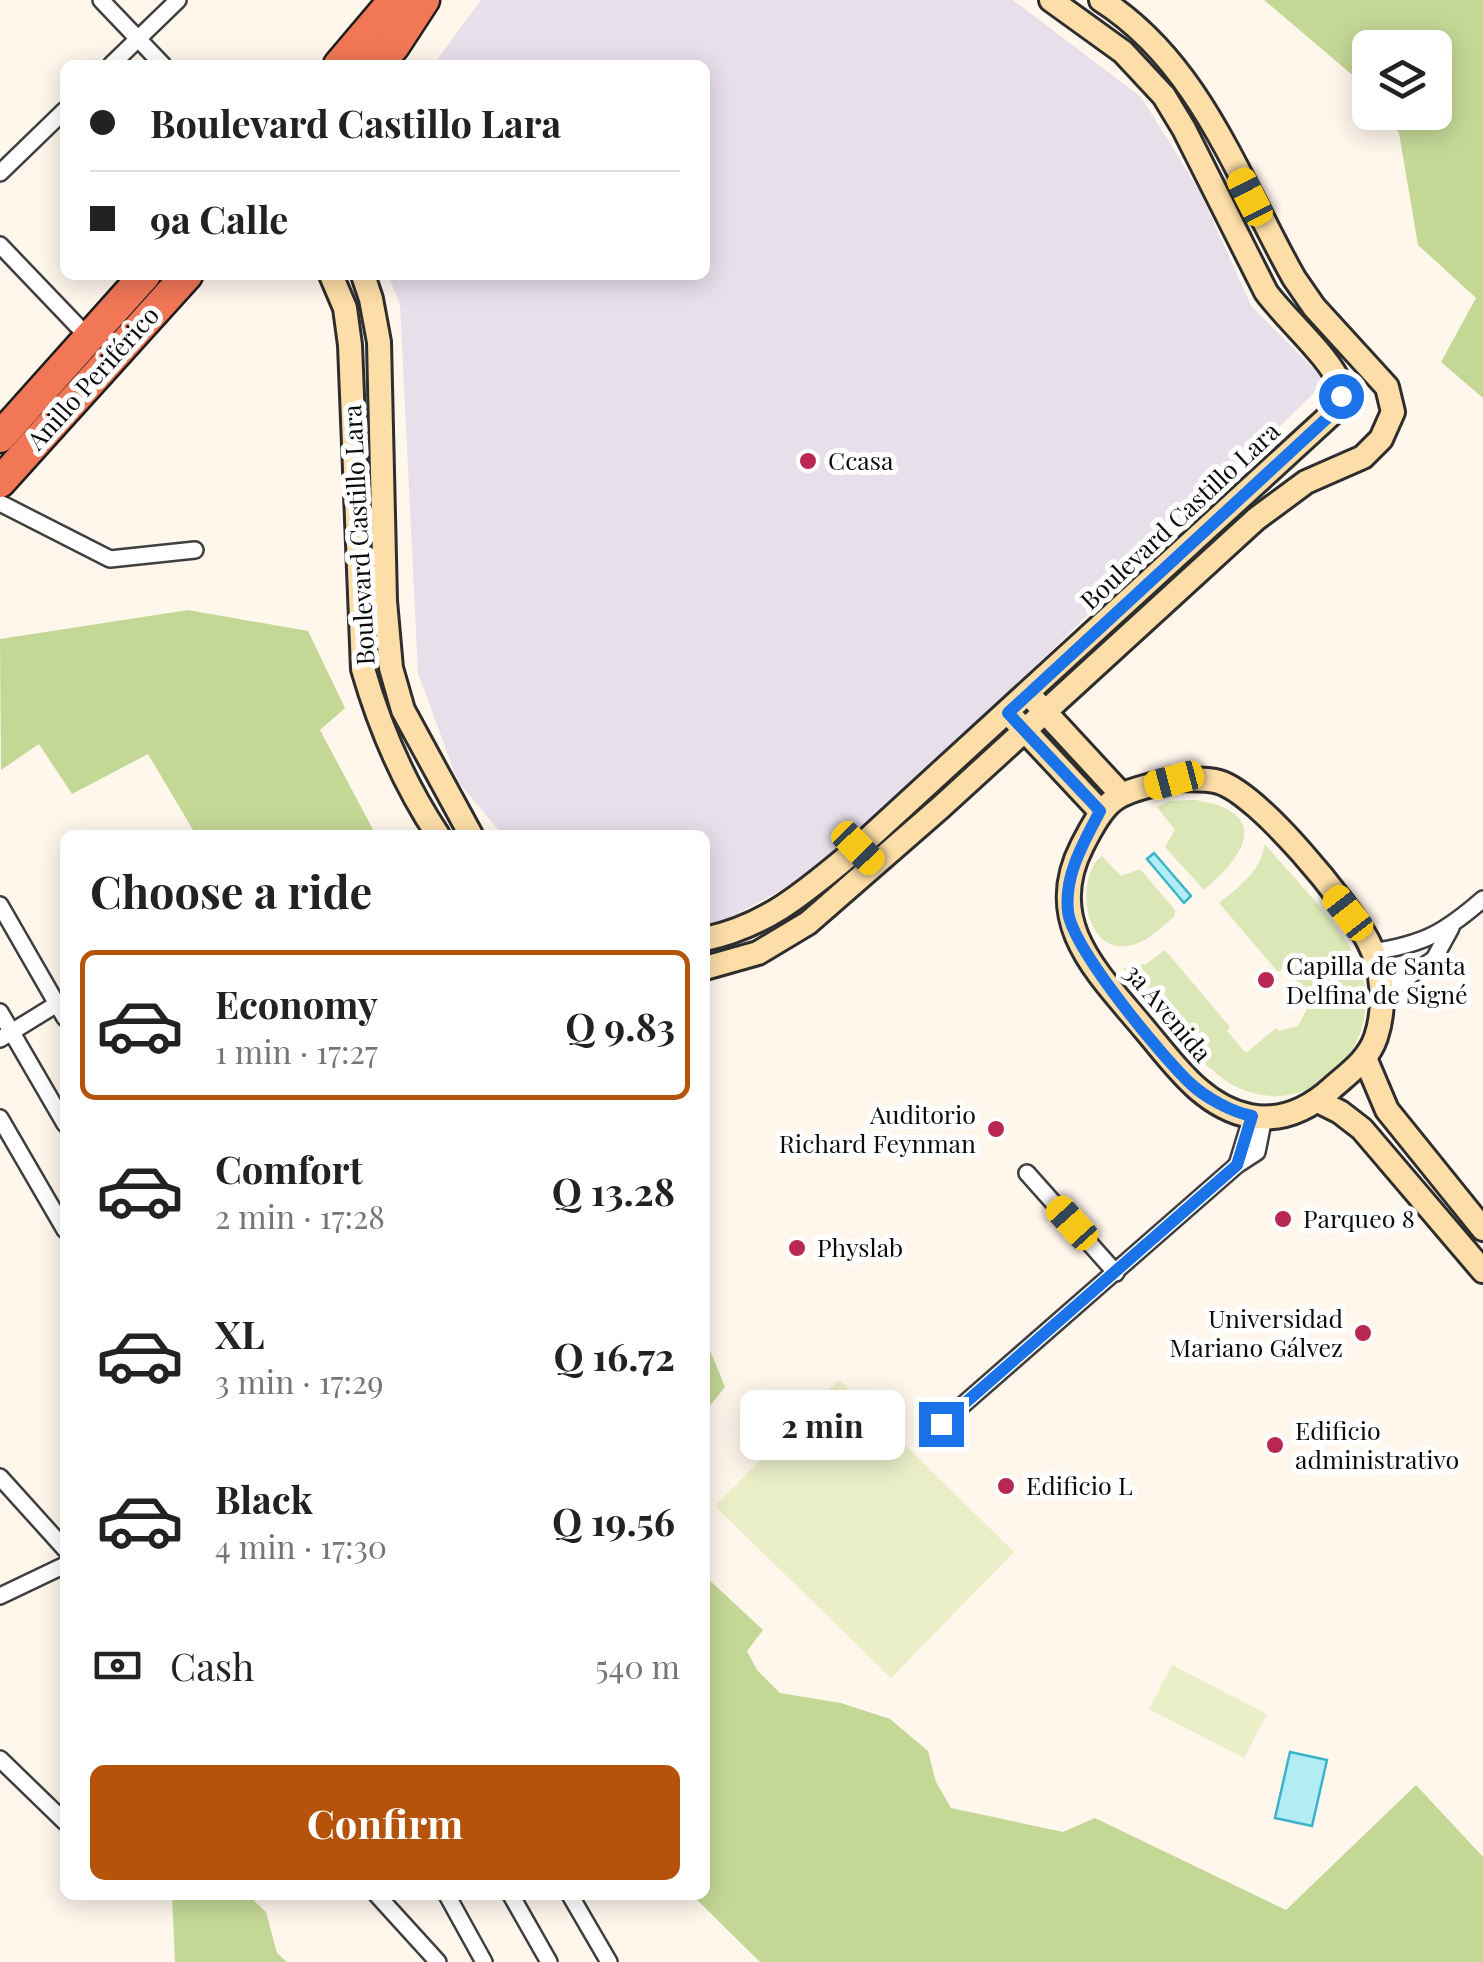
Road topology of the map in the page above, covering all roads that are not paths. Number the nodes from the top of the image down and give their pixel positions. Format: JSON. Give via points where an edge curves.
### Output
{"nodes":[{"id":1,"x":101,"y":0,"type":"edge"},
{"id":2,"x":178,"y":0,"type":"edge"},
{"id":3,"x":394,"y":0,"type":"edge"},
{"id":4,"x":424,"y":0,"type":"edge"},
{"id":5,"x":1050,"y":0,"type":"edge"},
{"id":6,"x":1100,"y":0,"type":"edge"},
{"id":7,"x":138,"y":40,"type":"junction"},
{"id":8,"x":116,"y":60,"type":"edge"},
{"id":9,"x":158,"y":60,"type":"edge"},
{"id":10,"x":342,"y":60,"type":"edge"},
{"id":11,"x":381,"y":60,"type":"edge"},
{"id":12,"x":60,"y":115,"type":"edge"},
{"id":13,"x":1224,"y":148,"type":"junction"},
{"id":14,"x":1200,"y":161,"type":"junction"},
{"id":15,"x":0,"y":173,"type":"edge"},
{"id":16,"x":0,"y":245,"type":"edge"},
{"id":17,"x":139,"y":280,"type":"edge"},
{"id":18,"x":183,"y":280,"type":"edge"},
{"id":19,"x":334,"y":280,"type":"edge"},
{"id":20,"x":365,"y":280,"type":"edge"},
{"id":21,"x":88,"y":337,"type":"junction"},
{"id":22,"x":0,"y":437,"type":"edge"},
{"id":23,"x":0,"y":482,"type":"edge"},
{"id":24,"x":0,"y":504,"type":"edge"},
{"id":25,"x":195,"y":550,"type":"dead end"},
{"id":26,"x":1134,"y":597,"type":"junction"},
{"id":27,"x":1150,"y":615,"type":"junction"},
{"id":28,"x":391,"y":668,"type":"junction"},
{"id":29,"x":363,"y":669,"type":"junction"},
{"id":30,"x":1037,"y":703,"type":"junction"},
{"id":31,"x":1016,"y":722,"type":"junction"},
{"id":32,"x":924,"y":790,"type":"junction"},
{"id":33,"x":1121,"y":794,"type":"junction"},
{"id":34,"x":942,"y":807,"type":"junction"},
{"id":35,"x":1100,"y":811,"type":"junction"},
{"id":36,"x":435,"y":830,"type":"edge"},
{"id":37,"x":468,"y":830,"type":"edge"},
{"id":38,"x":858,"y":848,"type":"junction"},
{"id":39,"x":875,"y":866,"type":"junction"},
{"id":40,"x":1483,"y":900,"type":"edge"},
{"id":41,"x":0,"y":905,"type":"edge"},
{"id":42,"x":778,"y":912,"type":"junction"},
{"id":43,"x":1451,"y":928,"type":"junction"},
{"id":44,"x":792,"y":934,"type":"junction"},
{"id":45,"x":710,"y":938,"type":"edge"},
{"id":46,"x":1372,"y":952,"type":"junction"},
{"id":47,"x":710,"y":967,"type":"edge"},
{"id":48,"x":1382,"y":995,"type":"junction"},
{"id":49,"x":60,"y":1009,"type":"edge"},
{"id":50,"x":60,"y":1011,"type":"edge"},
{"id":51,"x":0,"y":1012,"type":"edge"},
{"id":52,"x":6,"y":1036,"type":"edge"},
{"id":53,"x":1365,"y":1058,"type":"junction"},
{"id":54,"x":1318,"y":1101,"type":"junction"},
{"id":55,"x":60,"y":1117,"type":"edge"},
{"id":56,"x":1258,"y":1117,"type":"junction"},
{"id":57,"x":0,"y":1118,"type":"edge"},
{"id":58,"x":1027,"y":1173,"type":"dead end"},
{"id":59,"x":60,"y":1221,"type":"edge"},
{"id":60,"x":1483,"y":1229,"type":"edge"},
{"id":61,"x":1483,"y":1271,"type":"edge"},
{"id":62,"x":1116,"y":1273,"type":"junction"},
{"id":63,"x":941,"y":1424,"type":"dead end"},
{"id":64,"x":0,"y":1476,"type":"edge"},
{"id":65,"x":60,"y":1543,"type":"edge"},
{"id":66,"x":60,"y":1567,"type":"edge"},
{"id":67,"x":0,"y":1596,"type":"edge"},
{"id":68,"x":0,"y":1759,"type":"edge"},
{"id":69,"x":60,"y":1817,"type":"edge"},
{"id":70,"x":382,"y":1900,"type":"edge"},
{"id":71,"x":450,"y":1900,"type":"edge"},
{"id":72,"x":514,"y":1900,"type":"edge"},
{"id":73,"x":573,"y":1900,"type":"edge"},
{"id":74,"x":438,"y":1962,"type":"edge"},
{"id":75,"x":484,"y":1962,"type":"edge"},
{"id":76,"x":550,"y":1962,"type":"edge"},
{"id":77,"x":609,"y":1962,"type":"edge"}],
"edges":[{"from":1,"to":7,"type":"street"},
{"from":2,"to":7,"type":"street"},
{"from":3,"to":10,"type":"highway"},
{"from":4,"to":11,"type":"highway"},
{"from":5,"to":14,"type":"street","name":"Boulevard Castillo Lara","via":[[1144,72]]},
{"from":6,"to":13,"type":"street","name":"Boulevard Castillo Lara","via":[[1127,17],[1180,72]]},
{"from":7,"to":8,"type":"street"},
{"from":7,"to":9,"type":"street"},
{"from":12,"to":15,"type":"street"},
{"from":13,"to":14,"type":"street"},
{"from":13,"to":27,"type":"street","name":"Boulevard Castillo Lara","via":[[1294,278],[1387,387],[1393,412],[1363,457],[1280,499]]},
{"from":14,"to":26,"type":"street","name":"Boulevard Castillo Lara","via":[[1266,292],[1334,372],[1341,396],[1338,408]]},
{"from":16,"to":21,"type":"street"},
{"from":17,"to":21,"type":"highway","name":"Anillo Periférico"},
{"from":18,"to":23,"type":"highway","name":"Anillo Periférico"},
{"from":19,"to":29,"type":"street","name":"Boulevard Castillo Lara","via":[[350,344]]},
{"from":20,"to":28,"type":"street","name":"Boulevard Castillo Lara","via":[[379,342]]},
{"from":21,"to":22,"type":"highway","name":"Anillo Periférico"},
{"from":24,"to":25,"type":"street","via":[[110,558]]},
{"from":26,"to":27,"type":"street"},
{"from":26,"to":30,"type":"street","name":"Boulevard Castillo Lara"},
{"from":27,"to":30,"type":"street","name":"Boulevard Castillo Lara"},
{"from":28,"to":29,"type":"street"},
{"from":28,"to":37,"type":"street","name":"Boulevard Castillo Lara","via":[[403,710]]},
{"from":29,"to":36,"type":"street","name":"Boulevard Castillo Lara","via":[[392,753]]},
{"from":30,"to":31,"type":"street","name":"Boulevard Castillo Lara"},
{"from":30,"to":33,"type":"street"},
{"from":31,"to":32,"type":"street","name":"Boulevard Castillo Lara"},
{"from":31,"to":34,"type":"street","name":"Boulevard Castillo Lara"},
{"from":31,"to":35,"type":"street"},
{"from":32,"to":34,"type":"street"},
{"from":32,"to":38,"type":"street","name":"Boulevard Castillo Lara"},
{"from":33,"to":35,"type":"street"},
{"from":33,"to":46,"type":"street","via":[[1174,780],[1220,782],[1259,806]]},
{"from":34,"to":39,"type":"street","name":"Boulevard Castillo Lara"},
{"from":35,"to":56,"type":"street","name":"3a Avenida","via":[[1067,893],[1074,932],[1098,974],[1192,1086]]},
{"from":38,"to":39,"type":"street"},
{"from":38,"to":42,"type":"street","name":"Boulevard Castillo Lara"},
{"from":39,"to":44,"type":"street","name":"Boulevard Castillo Lara"},
{"from":40,"to":43,"type":"street"},
{"from":41,"to":49,"type":"street"},
{"from":42,"to":44,"type":"street"},
{"from":42,"to":45,"type":"street","name":"Boulevard Castillo Lara"},
{"from":43,"to":46,"type":"street"},
{"from":43,"to":48,"type":"street","via":[[1434,959]]},
{"from":44,"to":47,"type":"street","name":"Boulevard Castillo Lara","via":[[758,953]]},
{"from":46,"to":48,"type":"street"},
{"from":48,"to":53,"type":"street"},
{"from":50,"to":52,"type":"street"},
{"from":51,"to":52,"type":"street"},
{"from":52,"to":55,"type":"street"},
{"from":53,"to":54,"type":"street"},
{"from":53,"to":60,"type":"street","via":[[1386,1110]]},
{"from":54,"to":56,"type":"street","via":[[1287,1115]]},
{"from":54,"to":61,"type":"street","via":[[1362,1129]]},
{"from":56,"to":62,"type":"street","via":[[1237,1165]]},
{"from":57,"to":59,"type":"street"},
{"from":58,"to":62,"type":"street"},
{"from":62,"to":63,"type":"street"},
{"from":64,"to":65,"type":"street"},
{"from":66,"to":67,"type":"street"},
{"from":68,"to":69,"type":"street"},
{"from":70,"to":74,"type":"street"},
{"from":71,"to":75,"type":"street"},
{"from":72,"to":76,"type":"street"},
{"from":73,"to":77,"type":"street"}]}
